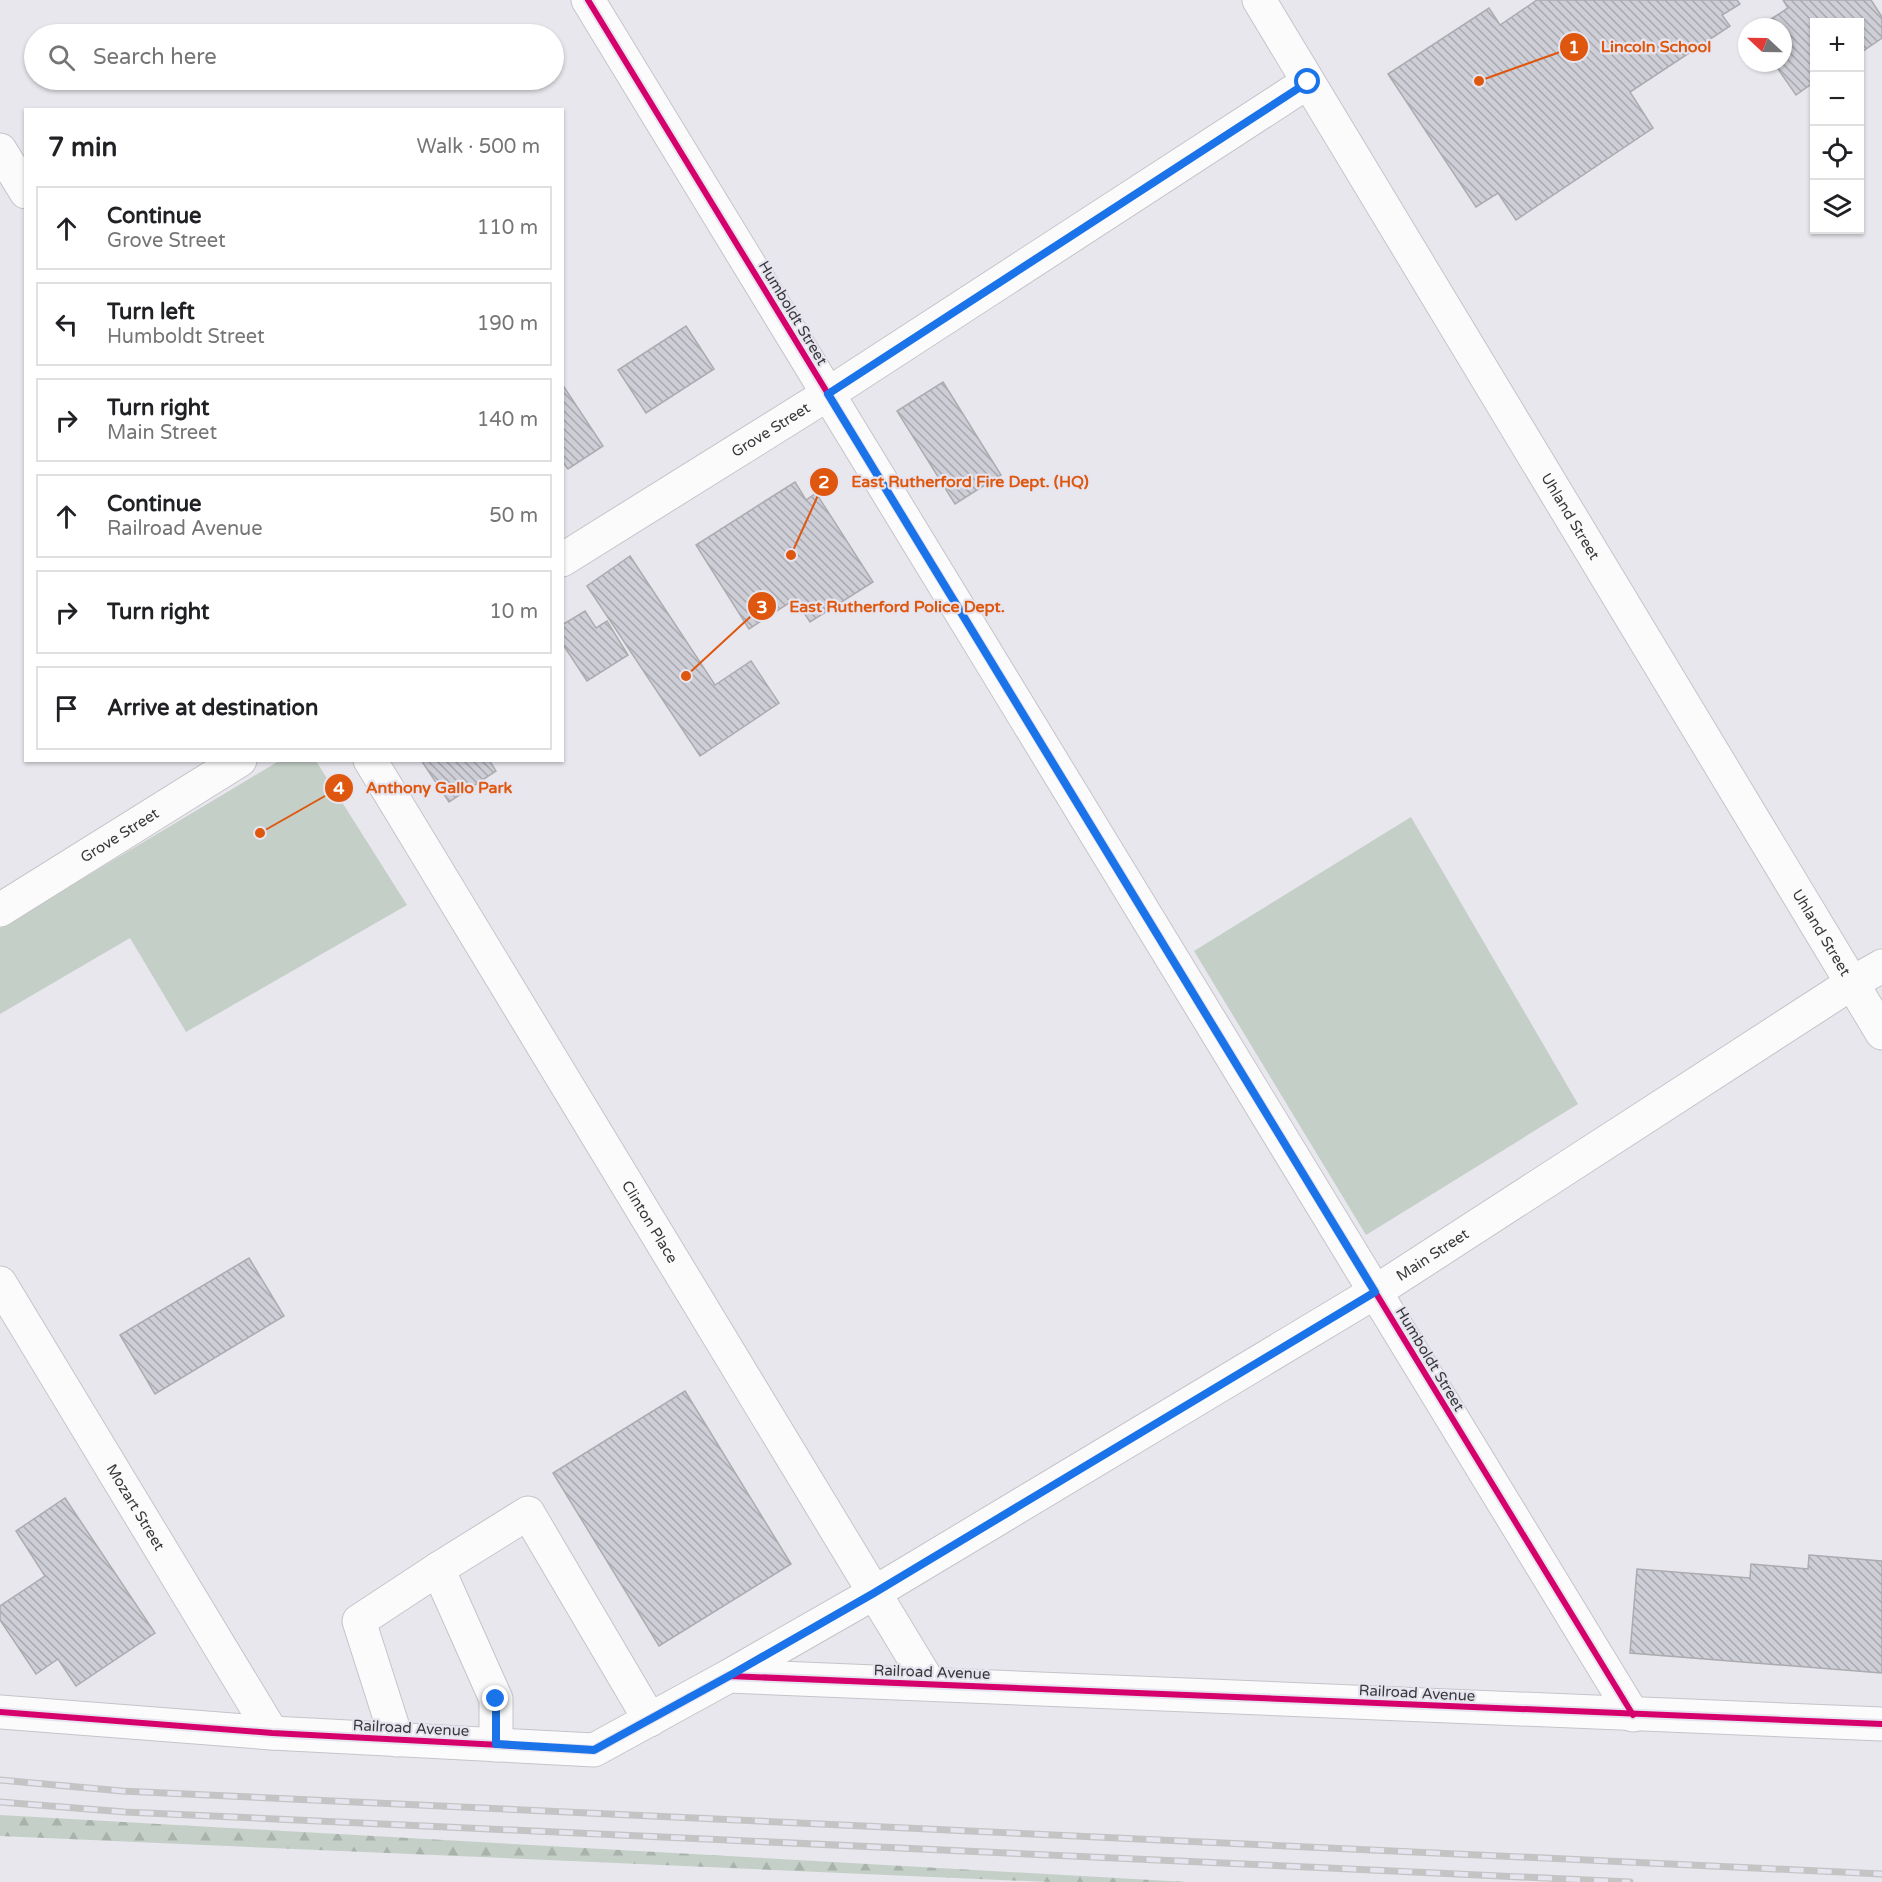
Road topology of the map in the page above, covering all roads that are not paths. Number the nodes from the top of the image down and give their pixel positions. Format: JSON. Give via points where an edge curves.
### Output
{"nodes":[{"id":1,"x":588,"y":0,"type":"edge"},
{"id":2,"x":1259,"y":0,"type":"edge"},
{"id":3,"x":1308,"y":82,"type":"junction"},
{"id":4,"x":0,"y":150,"type":"edge"},
{"id":5,"x":24,"y":189,"type":"edge"},
{"id":6,"x":828,"y":394,"type":"junction"},
{"id":7,"x":564,"y":559,"type":"edge"},
{"id":8,"x":237,"y":762,"type":"edge"},
{"id":9,"x":371,"y":762,"type":"edge"},
{"id":10,"x":0,"y":910,"type":"edge"},
{"id":11,"x":1882,"y":966,"type":"edge"},
{"id":12,"x":1852,"y":983,"type":"junction"},
{"id":13,"x":1882,"y":1033,"type":"edge"},
{"id":14,"x":0,"y":1283,"type":"edge"},
{"id":15,"x":1375,"y":1292,"type":"junction"},
{"id":16,"x":438,"y":1569,"type":"junction"},
{"id":17,"x":874,"y":1593,"type":"junction"},
{"id":18,"x":729,"y":1676,"type":"junction"},
{"id":19,"x":929,"y":1683,"type":"junction"},
{"id":20,"x":0,"y":1712,"type":"edge"},
{"id":21,"x":1633,"y":1715,"type":"junction"},
{"id":22,"x":650,"y":1720,"type":"junction"},
{"id":23,"x":1882,"y":1724,"type":"edge"},
{"id":24,"x":272,"y":1733,"type":"junction"},
{"id":25,"x":397,"y":1740,"type":"junction"},
{"id":26,"x":496,"y":1744,"type":"junction"}],
"edges":[{"from":1,"to":6,"type":"street","name":"Humboldt Street"},
{"from":2,"to":3,"type":"street","name":"Uhland Street"},
{"from":3,"to":6,"type":"street","name":"Grove Street"},
{"from":3,"to":12,"type":"street","name":"Uhland Street"},
{"from":4,"to":5,"type":"street"},
{"from":6,"to":7,"type":"street","name":"Grove Street"},
{"from":6,"to":15,"type":"street","name":"Humboldt Street"},
{"from":8,"to":10,"type":"street","name":"Grove Street"},
{"from":9,"to":17,"type":"street","name":"Clinton Place"},
{"from":11,"to":12,"type":"street","name":"Main Street"},
{"from":12,"to":13,"type":"street","name":"Uhland Street"},
{"from":12,"to":15,"type":"street","name":"Main Street"},
{"from":14,"to":24,"type":"street","name":"Mozart Street"},
{"from":15,"to":17,"type":"street","name":"Main Street"},
{"from":15,"to":21,"type":"street","name":"Humboldt Street"},
{"from":16,"to":22,"type":"street","via":[[528,1513]]},
{"from":16,"to":25,"type":"street","via":[[359,1621]]},
{"from":16,"to":26,"type":"street","via":[[496,1699]]},
{"from":17,"to":18,"type":"street","name":"Main Street"},
{"from":17,"to":19,"type":"street","name":"Clinton Place"},
{"from":18,"to":19,"type":"street","name":"Railroad Avenue"},
{"from":18,"to":22,"type":"street","name":"Railroad Avenue"},
{"from":19,"to":21,"type":"street","name":"Railroad Avenue"},
{"from":20,"to":24,"type":"street","name":"Railroad Avenue"},
{"from":21,"to":23,"type":"street","name":"Railroad Avenue"},
{"from":22,"to":26,"type":"street","name":"Railroad Avenue","via":[[594,1750]]},
{"from":24,"to":25,"type":"street","name":"Railroad Avenue"},
{"from":25,"to":26,"type":"street","name":"Railroad Avenue"}]}
